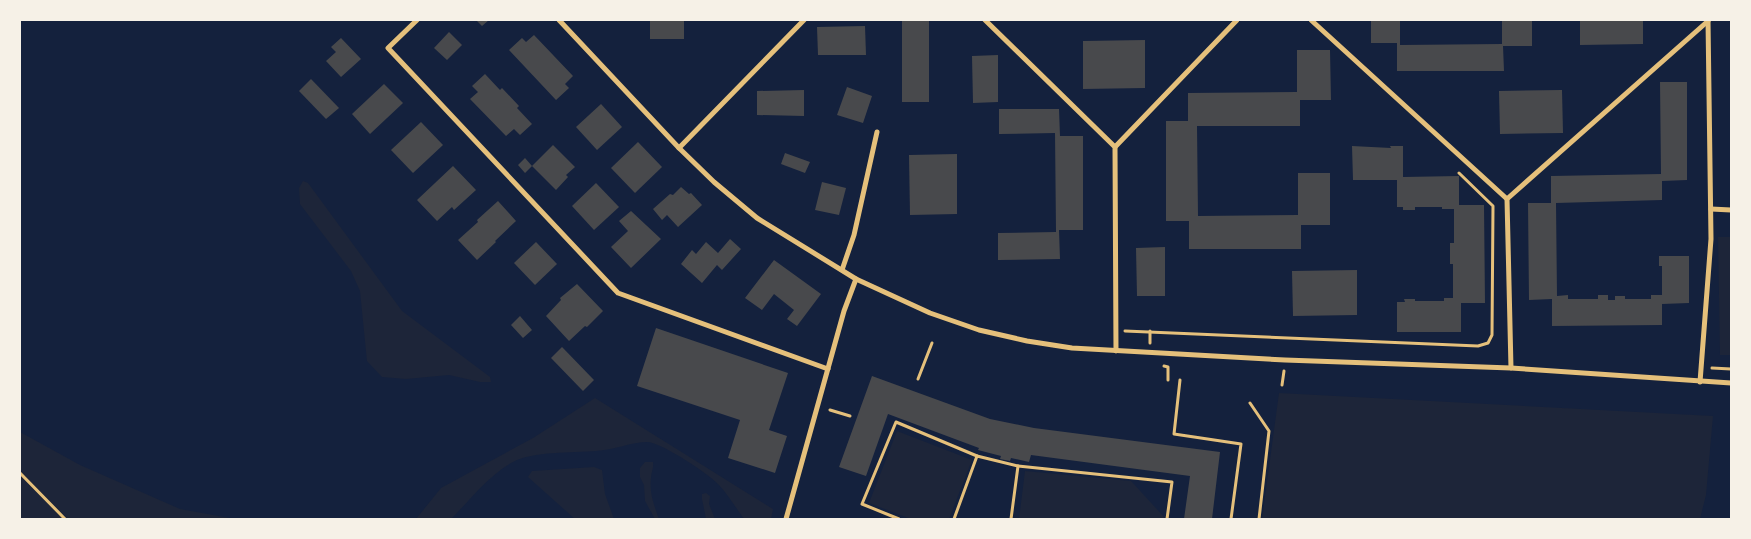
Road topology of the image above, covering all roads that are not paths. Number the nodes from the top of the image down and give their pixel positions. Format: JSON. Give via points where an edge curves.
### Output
{"nodes":[{"id":1,"x":417,"y":20,"type":"edge"},
{"id":2,"x":559,"y":20,"type":"edge"},
{"id":3,"x":804,"y":20,"type":"edge"},
{"id":4,"x":985,"y":20,"type":"edge"},
{"id":5,"x":1237,"y":20,"type":"edge"},
{"id":6,"x":1311,"y":20,"type":"edge"},
{"id":7,"x":1708,"y":20,"type":"edge"},
{"id":8,"x":877,"y":132,"type":"dead end"},
{"id":9,"x":1115,"y":147,"type":"junction"},
{"id":10,"x":679,"y":148,"type":"junction"},
{"id":11,"x":1507,"y":199,"type":"junction"},
{"id":12,"x":1711,"y":209,"type":"junction"},
{"id":13,"x":1731,"y":210,"type":"edge"},
{"id":14,"x":842,"y":270,"type":"junction"},
{"id":15,"x":856,"y":278,"type":"junction"},
{"id":16,"x":1116,"y":351,"type":"junction"},
{"id":17,"x":1511,"y":368,"type":"junction"},
{"id":18,"x":828,"y":370,"type":"junction"},
{"id":19,"x":1700,"y":382,"type":"junction"},
{"id":20,"x":1731,"y":383,"type":"edge"},
{"id":21,"x":786,"y":519,"type":"edge"}],
"edges":[{"from":1,"to":18,"type":"street","via":[[388,48],[618,293]]},
{"from":2,"to":10,"type":"street"},
{"from":3,"to":10,"type":"street"},
{"from":4,"to":9,"type":"street"},
{"from":5,"to":9,"type":"street"},
{"from":6,"to":11,"type":"street"},
{"from":7,"to":11,"type":"street"},
{"from":7,"to":12,"type":"street"},
{"from":8,"to":14,"type":"street","via":[[854,235]]},
{"from":9,"to":16,"type":"street"},
{"from":10,"to":14,"type":"street","via":[[757,218]]},
{"from":11,"to":17,"type":"street"},
{"from":12,"to":13,"type":"street"},
{"from":12,"to":19,"type":"street"},
{"from":14,"to":15,"type":"street"},
{"from":15,"to":16,"type":"street","via":[[930,313],[979,330],[1063,347]]},
{"from":15,"to":18,"type":"street"},
{"from":16,"to":17,"type":"street"},
{"from":17,"to":19,"type":"street"},
{"from":18,"to":21,"type":"street"},
{"from":19,"to":20,"type":"street"}]}
